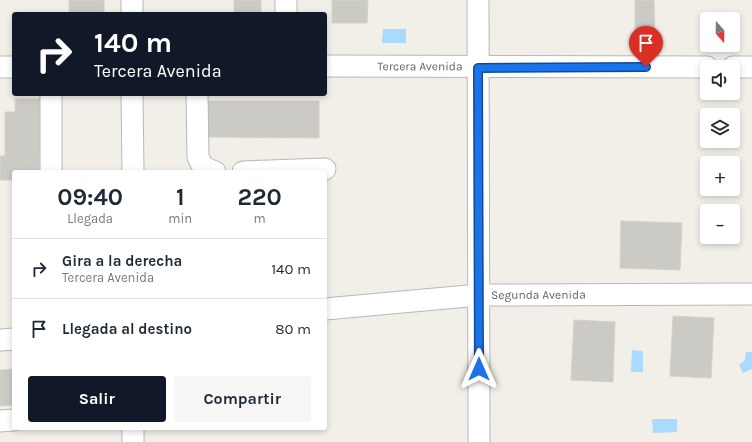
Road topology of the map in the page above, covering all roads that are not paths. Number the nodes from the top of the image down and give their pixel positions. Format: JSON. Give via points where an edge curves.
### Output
{"nodes":[{"id":1,"x":132,"y":0,"type":"edge"},
{"id":2,"x":286,"y":0,"type":"edge"},
{"id":3,"x":478,"y":0,"type":"edge"},
{"id":4,"x":132,"y":12,"type":"edge"},
{"id":5,"x":286,"y":12,"type":"edge"},
{"id":6,"x":327,"y":66,"type":"edge"},
{"id":7,"x":0,"y":67,"type":"edge"},
{"id":8,"x":12,"y":67,"type":"edge"},
{"id":9,"x":700,"y":67,"type":"edge"},
{"id":10,"x":740,"y":67,"type":"edge"},
{"id":11,"x":752,"y":67,"type":"edge"},
{"id":12,"x":478,"y":68,"type":"junction"},
{"id":13,"x":51,"y":96,"type":"edge"},
{"id":14,"x":132,"y":96,"type":"edge"},
{"id":15,"x":197,"y":96,"type":"edge"},
{"id":16,"x":325,"y":169,"type":"dead end"},
{"id":17,"x":51,"y":170,"type":"edge"},
{"id":18,"x":133,"y":170,"type":"edge"},
{"id":19,"x":210,"y":170,"type":"edge"},
{"id":20,"x":298,"y":170,"type":"edge"},
{"id":21,"x":752,"y":294,"type":"edge"},
{"id":22,"x":479,"y":295,"type":"junction"},
{"id":23,"x":327,"y":309,"type":"edge"},
{"id":24,"x":12,"y":339,"type":"edge"},
{"id":25,"x":0,"y":340,"type":"edge"},
{"id":26,"x":12,"y":420,"type":"edge"},
{"id":27,"x":0,"y":421,"type":"edge"},
{"id":28,"x":133,"y":430,"type":"edge"},
{"id":29,"x":133,"y":442,"type":"edge"},
{"id":30,"x":480,"y":442,"type":"edge"}],
"edges":[{"from":1,"to":4,"type":"street"},
{"from":2,"to":5,"type":"street"},
{"from":3,"to":12,"type":"street"},
{"from":6,"to":12,"type":"street","name":"Tercera Avenida"},
{"from":7,"to":8,"type":"street"},
{"from":9,"to":12,"type":"street","name":"Tercera Avenida"},
{"from":10,"to":11,"type":"street"},
{"from":12,"to":22,"type":"street"},
{"from":13,"to":17,"type":"street"},
{"from":14,"to":18,"type":"street"},
{"from":15,"to":19,"type":"street","via":[[198,157],[203,167]]},
{"from":16,"to":20,"type":"street"},
{"from":21,"to":22,"type":"street","name":"Segunda Avenida"},
{"from":22,"to":23,"type":"street","name":"Segunda Avenida"},
{"from":22,"to":30,"type":"street"},
{"from":24,"to":25,"type":"street"},
{"from":26,"to":27,"type":"street"},
{"from":28,"to":29,"type":"street"}]}
